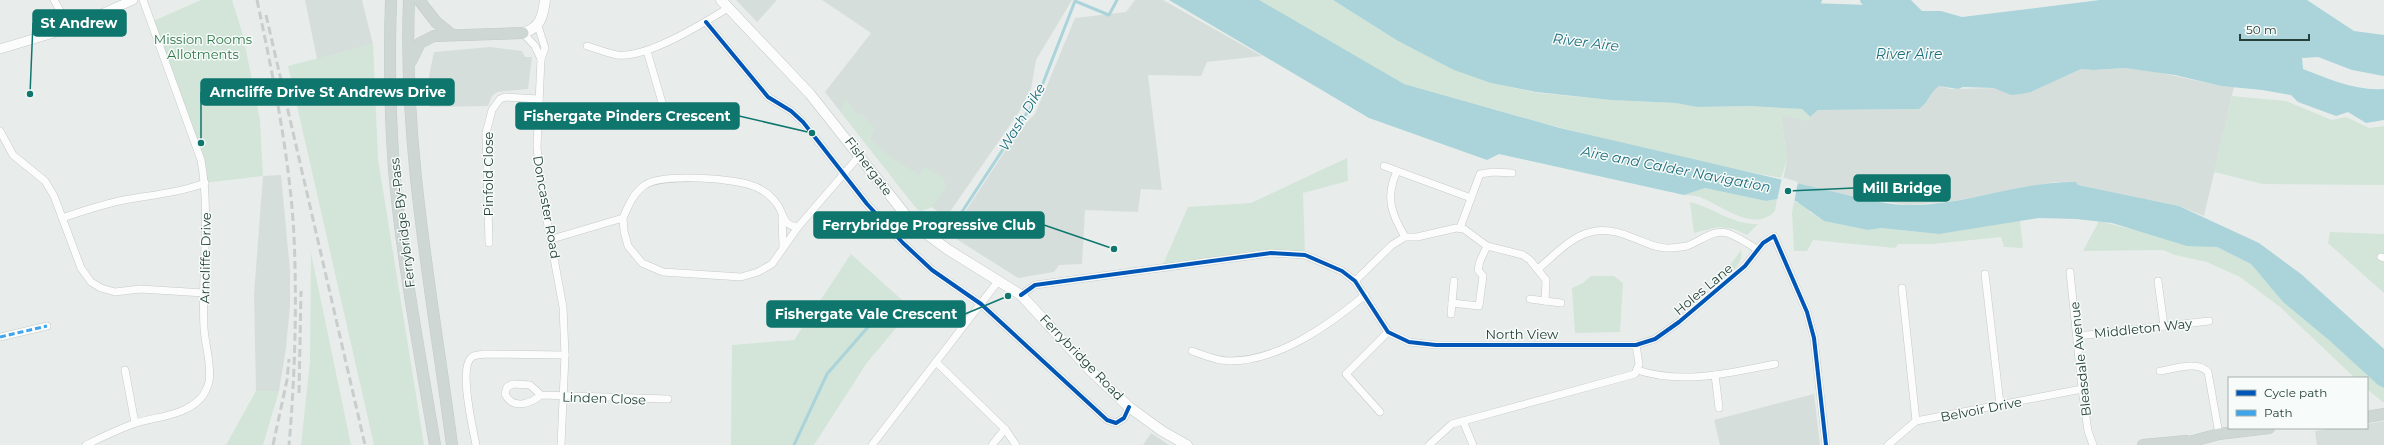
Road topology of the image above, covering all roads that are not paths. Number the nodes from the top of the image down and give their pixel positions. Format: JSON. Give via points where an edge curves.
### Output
{"nodes":[{"id":1,"x":54,"y":0,"type":"edge"},
{"id":2,"x":134,"y":0,"type":"edge"},
{"id":3,"x":143,"y":0,"type":"edge"},
{"id":4,"x":391,"y":0,"type":"edge"},
{"id":5,"x":409,"y":0,"type":"edge"},
{"id":6,"x":419,"y":0,"type":"edge"},
{"id":7,"x":545,"y":0,"type":"edge"},
{"id":8,"x":721,"y":0,"type":"edge"},
{"id":9,"x":728,"y":8,"type":"junction"},
{"id":10,"x":706,"y":22,"type":"junction"},
{"id":11,"x":538,"y":26,"type":"junction"},
{"id":12,"x":70,"y":28,"type":"junction"},
{"id":13,"x":523,"y":33,"type":"junction"},
{"id":14,"x":451,"y":34,"type":"junction"},
{"id":15,"x":587,"y":46,"type":"dead end"},
{"id":16,"x":0,"y":49,"type":"edge"},
{"id":17,"x":647,"y":52,"type":"junction"},
{"id":18,"x":541,"y":59,"type":"junction"},
{"id":19,"x":410,"y":67,"type":"junction"},
{"id":20,"x":539,"y":99,"type":"junction"},
{"id":21,"x":663,"y":106,"type":"dead end"},
{"id":22,"x":0,"y":131,"type":"edge"},
{"id":23,"x":860,"y":155,"type":"junction"},
{"id":24,"x":1384,"y":166,"type":"dead end"},
{"id":25,"x":1397,"y":171,"type":"junction"},
{"id":26,"x":1512,"y":173,"type":"dead end"},
{"id":27,"x":842,"y":174,"type":"junction"},
{"id":28,"x":205,"y":183,"type":"junction"},
{"id":29,"x":1471,"y":198,"type":"junction"},
{"id":30,"x":782,"y":216,"type":"junction"},
{"id":31,"x":62,"y":218,"type":"junction"},
{"id":32,"x":623,"y":218,"type":"junction"},
{"id":33,"x":798,"y":227,"type":"junction"},
{"id":34,"x":1460,"y":228,"type":"junction"},
{"id":35,"x":1405,"y":237,"type":"junction"},
{"id":36,"x":552,"y":239,"type":"junction"},
{"id":37,"x":489,"y":243,"type":"dead end"},
{"id":38,"x":1487,"y":246,"type":"junction"},
{"id":39,"x":782,"y":248,"type":"junction"},
{"id":40,"x":1757,"y":249,"type":"junction"},
{"id":41,"x":1538,"y":269,"type":"junction"},
{"id":42,"x":2070,"y":272,"type":"dead end"},
{"id":43,"x":1986,"y":274,"type":"dead end"},
{"id":44,"x":999,"y":280,"type":"junction"},
{"id":45,"x":1355,"y":281,"type":"junction"},
{"id":46,"x":1454,"y":281,"type":"dead end"},
{"id":47,"x":2158,"y":281,"type":"dead end"},
{"id":48,"x":1902,"y":288,"type":"dead end"},
{"id":49,"x":204,"y":293,"type":"junction"},
{"id":50,"x":1021,"y":295,"type":"junction"},
{"id":51,"x":1365,"y":295,"type":"junction"},
{"id":52,"x":1530,"y":299,"type":"dead end"},
{"id":53,"x":1545,"y":301,"type":"junction"},
{"id":54,"x":1452,"y":302,"type":"junction"},
{"id":55,"x":1561,"y":303,"type":"dead end"},
{"id":56,"x":981,"y":304,"type":"junction"},
{"id":57,"x":1036,"y":309,"type":"joint"},
{"id":58,"x":1451,"y":314,"type":"dead end"},
{"id":59,"x":2209,"y":321,"type":"dead end"},
{"id":60,"x":47,"y":326,"type":"dead end"},
{"id":61,"x":2164,"y":326,"type":"junction"},
{"id":62,"x":1388,"y":332,"type":"junction"},
{"id":63,"x":2078,"y":336,"type":"junction"},
{"id":64,"x":0,"y":337,"type":"edge"},
{"id":65,"x":1636,"y":345,"type":"junction"},
{"id":66,"x":1192,"y":351,"type":"dead end"},
{"id":67,"x":565,"y":355,"type":"junction"},
{"id":68,"x":936,"y":362,"type":"junction"},
{"id":69,"x":1775,"y":364,"type":"dead end"},
{"id":70,"x":125,"y":370,"type":"dead end"},
{"id":71,"x":1637,"y":370,"type":"junction"},
{"id":72,"x":2160,"y":371,"type":"dead end"},
{"id":73,"x":1715,"y":375,"type":"junction"},
{"id":74,"x":2082,"y":390,"type":"junction"},
{"id":75,"x":541,"y":395,"type":"junction"},
{"id":76,"x":563,"y":396,"type":"junction"},
{"id":77,"x":668,"y":399,"type":"dead end"},
{"id":78,"x":2000,"y":404,"type":"junction"},
{"id":79,"x":1130,"y":407,"type":"junction"},
{"id":80,"x":1719,"y":408,"type":"dead end"},
{"id":81,"x":1380,"y":412,"type":"dead end"},
{"id":82,"x":2384,"y":414,"type":"edge"},
{"id":83,"x":2368,"y":417,"type":"edge"},
{"id":84,"x":1463,"y":421,"type":"junction"},
{"id":85,"x":1916,"y":421,"type":"junction"},
{"id":86,"x":135,"y":423,"type":"junction"},
{"id":87,"x":1005,"y":429,"type":"junction"},
{"id":88,"x":2261,"y":429,"type":"edge"},
{"id":89,"x":2219,"y":434,"type":"junction"},
{"id":90,"x":2193,"y":441,"type":"junction"},
{"id":91,"x":86,"y":445,"type":"edge"},
{"id":92,"x":436,"y":445,"type":"edge"},
{"id":93,"x":452,"y":445,"type":"edge"},
{"id":94,"x":476,"y":445,"type":"edge"},
{"id":95,"x":561,"y":445,"type":"edge"},
{"id":96,"x":872,"y":445,"type":"edge"},
{"id":97,"x":992,"y":445,"type":"edge"},
{"id":98,"x":1016,"y":445,"type":"edge"},
{"id":99,"x":1187,"y":445,"type":"edge"},
{"id":100,"x":1429,"y":445,"type":"edge"},
{"id":101,"x":1473,"y":445,"type":"edge"},
{"id":102,"x":1826,"y":445,"type":"edge"},
{"id":103,"x":1888,"y":445,"type":"edge"},
{"id":104,"x":2093,"y":445,"type":"edge"},
{"id":105,"x":2143,"y":445,"type":"edge"},
{"id":106,"x":2178,"y":445,"type":"edge"}],
"edges":[{"from":1,"to":12,"type":"street"},
{"from":2,"to":12,"type":"street"},
{"from":3,"to":28,"type":"street","name":"Arncliffe Drive","via":[[201,160]]},
{"from":4,"to":92,"type":"main road","name":"Ferrybridge By-Pass","via":[[394,169]]},
{"from":5,"to":19,"type":"main road","name":"Ferrybridge By-Pass"},
{"from":6,"to":14,"type":"main road","via":[[436,22]]},
{"from":7,"to":11,"type":"main road","via":[[544,14]]},
{"from":8,"to":9,"type":"main road","name":"Fishergate"},
{"from":9,"to":10,"type":"street"},
{"from":9,"to":23,"type":"main road","name":"Fishergate","via":[[806,88]]},
{"from":10,"to":17,"type":"street"},
{"from":10,"to":27,"type":"street","name":"Fishergate","via":[[768,97],[803,122]]},
{"from":11,"to":13,"type":"main road"},
{"from":11,"to":18,"type":"street","name":"Doncaster Road","via":[[545,48]]},
{"from":12,"to":16,"type":"street"},
{"from":13,"to":14,"type":"main road"},
{"from":13,"to":18,"type":"street","via":[[535,46]]},
{"from":14,"to":19,"type":"main road","via":[[434,36],[420,43]]},
{"from":15,"to":17,"type":"street","via":[[617,55]]},
{"from":17,"to":21,"type":"street"},
{"from":18,"to":20,"type":"street","name":"Doncaster Road"},
{"from":19,"to":93,"type":"main road","name":"Ferrybridge By-Pass","via":[[415,165],[423,244]]},
{"from":20,"to":36,"type":"street","name":"Doncaster Road","via":[[538,169]]},
{"from":20,"to":37,"type":"street","name":"Pinfold Close","via":[[505,97],[500,99],[492,110],[486,133]]},
{"from":22,"to":31,"type":"street","via":[[13,155],[45,181]]},
{"from":23,"to":27,"type":"street"},
{"from":23,"to":44,"type":"main road","name":"Fishergate","via":[[912,223],[947,249]]},
{"from":24,"to":25,"type":"street"},
{"from":25,"to":29,"type":"street"},
{"from":25,"to":35,"type":"street","via":[[1390,187],[1390,202]]},
{"from":26,"to":29,"type":"street","via":[[1480,174]]},
{"from":27,"to":33,"type":"street"},
{"from":27,"to":56,"type":"street","name":"Fishergate","via":[[903,243],[932,270]]},
{"from":28,"to":31,"type":"street","via":[[186,190],[124,200]]},
{"from":28,"to":49,"type":"street","name":"Arncliffe Drive","via":[[207,210]]},
{"from":29,"to":34,"type":"street"},
{"from":30,"to":32,"type":"street","via":[[778,206],[756,187],[741,182],[671,178],[645,185],[629,202]]},
{"from":30,"to":33,"type":"street","via":[[785,223],[791,227]]},
{"from":30,"to":39,"type":"street"},
{"from":31,"to":49,"type":"street","via":[[81,268],[91,282],[101,288],[115,292],[140,289]]},
{"from":32,"to":36,"type":"street"},
{"from":32,"to":39,"type":"street","via":[[628,246],[642,262],[663,272],[741,277],[772,264]]},
{"from":33,"to":39,"type":"street"},
{"from":34,"to":35,"type":"street"},
{"from":34,"to":38,"type":"street"},
{"from":35,"to":45,"type":"street","via":[[1392,245]]},
{"from":36,"to":67,"type":"street","name":"Doncaster Road","via":[[563,307]]},
{"from":38,"to":41,"type":"street","via":[[1523,255]]},
{"from":38,"to":54,"type":"street","via":[[1478,270],[1483,276],[1479,306]]},
{"from":40,"to":41,"type":"street","via":[[1727,233],[1719,233],[1688,245],[1667,248],[1654,246],[1622,233],[1592,231],[1575,237]]},
{"from":40,"to":65,"type":"street","name":"Holes Lane","via":[[1745,266],[1679,322],[1655,339]]},
{"from":40,"to":102,"type":"street","name":"Holes Lane","via":[[1774,236],[1807,312],[1814,338]]},
{"from":41,"to":53,"type":"street","via":[[1546,280]]},
{"from":42,"to":63,"type":"street","name":"Bleasdale Avenue"},
{"from":43,"to":78,"type":"street"},
{"from":44,"to":50,"type":"main road","name":"Fishergate"},
{"from":44,"to":56,"type":"street"},
{"from":45,"to":50,"type":"street","via":[[1342,271],[1305,255],[1271,253],[1035,285]]},
{"from":45,"to":51,"type":"street"},
{"from":46,"to":54,"type":"street"},
{"from":47,"to":61,"type":"street"},
{"from":48,"to":85,"type":"street"},
{"from":49,"to":86,"type":"street","name":"Arncliffe Drive","via":[[209,383],[201,398],[185,410]]},
{"from":50,"to":57,"type":"main road","name":"Fishergate"},
{"from":51,"to":62,"type":"street"},
{"from":51,"to":66,"type":"street","via":[[1314,333],[1270,352],[1231,361]]},
{"from":52,"to":53,"type":"street"},
{"from":53,"to":55,"type":"street"},
{"from":54,"to":58,"type":"street"},
{"from":56,"to":68,"type":"street"},
{"from":56,"to":79,"type":"street","name":"Fishergate","via":[[1107,420],[1116,423],[1124,418]]},
{"from":57,"to":79,"type":"main road","name":"Ferrybridge Road","via":[[1090,370]]},
{"from":59,"to":61,"type":"street","name":"Middleton Way"},
{"from":60,"to":64,"type":"street"},
{"from":61,"to":63,"type":"street","name":"Middleton Way"},
{"from":62,"to":65,"type":"street","name":"North View","via":[[1409,342],[1443,345]]},
{"from":62,"to":81,"type":"street","via":[[1346,374]]},
{"from":63,"to":74,"type":"street","name":"Bleasdale Avenue"},
{"from":65,"to":71,"type":"street","via":[[1639,364]]},
{"from":67,"to":76,"type":"street","name":"Doncaster Road"},
{"from":67,"to":94,"type":"street","via":[[484,354],[472,357],[467,364],[469,408]]},
{"from":68,"to":87,"type":"street"},
{"from":68,"to":96,"type":"street"},
{"from":69,"to":73,"type":"street"},
{"from":70,"to":86,"type":"street"},
{"from":71,"to":73,"type":"street","via":[[1651,375]]},
{"from":71,"to":84,"type":"street","via":[[1635,374]]},
{"from":72,"to":89,"type":"street","via":[[2198,365],[2208,372]]},
{"from":73,"to":80,"type":"street"},
{"from":74,"to":78,"type":"street","name":"Belvoir Drive"},
{"from":74,"to":104,"type":"street","name":"Bleasdale Avenue","via":[[2088,431]]},
{"from":75,"to":75,"type":"street","name":"Linden Close","via":[[530,384],[513,384],[507,388],[505,394],[508,400],[514,403],[531,403]]},
{"from":75,"to":76,"type":"street","name":"Linden Close"},
{"from":76,"to":77,"type":"street","name":"Linden Close"},
{"from":76,"to":95,"type":"street","name":"Doncaster Road"},
{"from":78,"to":85,"type":"street","name":"Belvoir Drive"},
{"from":79,"to":99,"type":"main road","name":"Ferrybridge Road","via":[[1162,431]]},
{"from":82,"to":83,"type":"main road"},
{"from":84,"to":100,"type":"street","via":[[1446,428]]},
{"from":84,"to":101,"type":"street"},
{"from":85,"to":103,"type":"street","name":"Belvoir Drive"},
{"from":86,"to":91,"type":"street","name":"Arncliffe Drive"},
{"from":87,"to":97,"type":"street"},
{"from":87,"to":98,"type":"street"},
{"from":88,"to":89,"type":"main road"},
{"from":89,"to":90,"type":"main road"},
{"from":90,"to":105,"type":"main road"},
{"from":90,"to":106,"type":"main road"}]}
